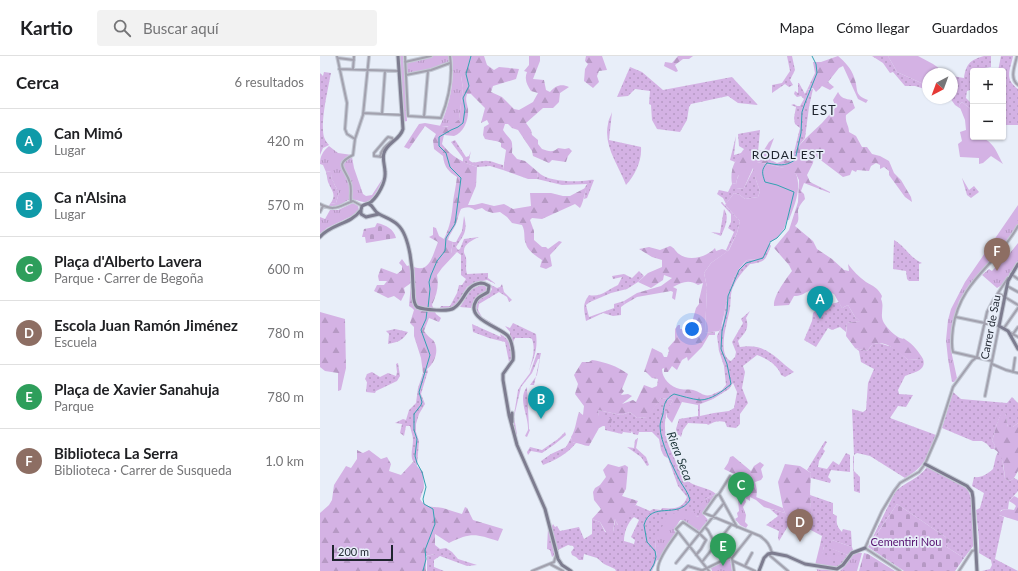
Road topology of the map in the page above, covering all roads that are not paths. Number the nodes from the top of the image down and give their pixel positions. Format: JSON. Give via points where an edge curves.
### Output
{"nodes":[{"id":1,"x":354,"y":56,"type":"edge"},
{"id":2,"x":369,"y":56,"type":"edge"},
{"id":3,"x":398,"y":56,"type":"edge"},
{"id":4,"x":405,"y":56,"type":"edge"},
{"id":5,"x":431,"y":56,"type":"edge"},
{"id":6,"x":450,"y":56,"type":"edge"},
{"id":7,"x":1017,"y":56,"type":"edge"},
{"id":8,"x":337,"y":57,"type":"edge"},
{"id":9,"x":427,"y":57,"type":"edge"},
{"id":10,"x":354,"y":60,"type":"junction"},
{"id":11,"x":405,"y":62,"type":"junction"},
{"id":12,"x":450,"y":63,"type":"junction"},
{"id":13,"x":339,"y":69,"type":"junction"},
{"id":14,"x":353,"y":69,"type":"junction"},
{"id":15,"x":368,"y":70,"type":"junction"},
{"id":16,"x":385,"y":71,"type":"junction"},
{"id":17,"x":399,"y":71,"type":"junction"},
{"id":18,"x":428,"y":71,"type":"junction"},
{"id":19,"x":406,"y":75,"type":"junction"},
{"id":20,"x":1018,"y":85,"type":"edge"},
{"id":21,"x":363,"y":112,"type":"junction"},
{"id":22,"x":382,"y":114,"type":"junction"},
{"id":23,"x":402,"y":115,"type":"junction"},
{"id":24,"x":424,"y":117,"type":"junction"},
{"id":25,"x":355,"y":139,"type":"junction"},
{"id":26,"x":381,"y":157,"type":"junction"},
{"id":27,"x":374,"y":199,"type":"junction"},
{"id":28,"x":351,"y":202,"type":"junction"},
{"id":29,"x":320,"y":204,"type":"edge"},
{"id":30,"x":368,"y":204,"type":"junction"},
{"id":31,"x":323,"y":206,"type":"junction"},
{"id":32,"x":362,"y":206,"type":"junction"},
{"id":33,"x":373,"y":208,"type":"junction"},
{"id":34,"x":360,"y":211,"type":"junction"},
{"id":35,"x":320,"y":212,"type":"edge"},
{"id":36,"x":379,"y":214,"type":"junction"},
{"id":37,"x":356,"y":216,"type":"junction"},
{"id":38,"x":364,"y":216,"type":"junction"},
{"id":39,"x":372,"y":216,"type":"junction"},
{"id":40,"x":1018,"y":226,"type":"edge"},
{"id":41,"x":320,"y":237,"type":"edge"},
{"id":42,"x":1018,"y":264,"type":"edge"},
{"id":43,"x":1011,"y":274,"type":"junction"},
{"id":44,"x":1018,"y":278,"type":"edge"},
{"id":45,"x":1005,"y":285,"type":"junction"},
{"id":46,"x":1018,"y":292,"type":"edge"},
{"id":47,"x":998,"y":293,"type":"junction"},
{"id":48,"x":1005,"y":297,"type":"junction"},
{"id":49,"x":1018,"y":307,"type":"edge"},
{"id":50,"x":956,"y":316,"type":"junction"},
{"id":51,"x":984,"y":323,"type":"junction"},
{"id":52,"x":999,"y":326,"type":"junction"},
{"id":53,"x":1004,"y":328,"type":"junction"},
{"id":54,"x":1018,"y":328,"type":"edge"},
{"id":55,"x":1012,"y":336,"type":"junction"},
{"id":56,"x":1018,"y":337,"type":"edge"},
{"id":57,"x":1018,"y":349,"type":"edge"},
{"id":58,"x":977,"y":357,"type":"junction"},
{"id":59,"x":1015,"y":358,"type":"dead end"},
{"id":60,"x":992,"y":362,"type":"junction"},
{"id":61,"x":1013,"y":372,"type":"junction"},
{"id":62,"x":1018,"y":373,"type":"edge"},
{"id":63,"x":984,"y":396,"type":"dead end"},
{"id":64,"x":512,"y":413,"type":"dead end"},
{"id":65,"x":512,"y":426,"type":"junction"},
{"id":66,"x":925,"y":464,"type":"junction"},
{"id":67,"x":730,"y":476,"type":"dead end"},
{"id":68,"x":719,"y":494,"type":"junction"},
{"id":69,"x":724,"y":503,"type":"junction"},
{"id":70,"x":712,"y":517,"type":"junction"},
{"id":71,"x":731,"y":525,"type":"junction"},
{"id":72,"x":705,"y":527,"type":"junction"},
{"id":73,"x":737,"y":528,"type":"junction"},
{"id":74,"x":678,"y":532,"type":"junction"},
{"id":75,"x":699,"y":533,"type":"junction"},
{"id":76,"x":751,"y":534,"type":"junction"},
{"id":77,"x":716,"y":545,"type":"junction"},
{"id":78,"x":689,"y":546,"type":"junction"},
{"id":79,"x":865,"y":548,"type":"junction"},
{"id":80,"x":976,"y":550,"type":"junction"},
{"id":81,"x":752,"y":553,"type":"dead end"},
{"id":82,"x":772,"y":553,"type":"junction"},
{"id":83,"x":768,"y":554,"type":"junction"},
{"id":84,"x":556,"y":555,"type":"junction"},
{"id":85,"x":696,"y":555,"type":"junction"},
{"id":86,"x":731,"y":558,"type":"junction"},
{"id":87,"x":558,"y":560,"type":"junction"},
{"id":88,"x":554,"y":562,"type":"junction"},
{"id":89,"x":702,"y":562,"type":"junction"},
{"id":90,"x":676,"y":563,"type":"dead end"},
{"id":91,"x":550,"y":564,"type":"junction"},
{"id":92,"x":562,"y":565,"type":"junction"},
{"id":93,"x":745,"y":566,"type":"junction"},
{"id":94,"x":558,"y":567,"type":"junction"},
{"id":95,"x":707,"y":567,"type":"junction"},
{"id":96,"x":537,"y":570,"type":"edge"},
{"id":97,"x":532,"y":571,"type":"edge"},
{"id":98,"x":563,"y":571,"type":"edge"},
{"id":99,"x":571,"y":571,"type":"edge"},
{"id":100,"x":658,"y":571,"type":"edge"},
{"id":101,"x":683,"y":571,"type":"edge"},
{"id":102,"x":701,"y":571,"type":"edge"},
{"id":103,"x":709,"y":571,"type":"edge"},
{"id":104,"x":734,"y":571,"type":"edge"},
{"id":105,"x":756,"y":571,"type":"edge"},
{"id":106,"x":759,"y":571,"type":"edge"},
{"id":107,"x":788,"y":571,"type":"edge"},
{"id":108,"x":900,"y":571,"type":"edge"},
{"id":109,"x":958,"y":571,"type":"edge"},
{"id":110,"x":977,"y":571,"type":"edge"}],
"edges":[{"from":1,"to":10,"type":"street"},
{"from":2,"to":15,"type":"street"},
{"from":3,"to":17,"type":"main road"},
{"from":4,"to":11,"type":"street"},
{"from":5,"to":9,"type":"street"},
{"from":6,"to":12,"type":"street"},
{"from":7,"to":20,"type":"street","via":[[1013,80]]},
{"from":8,"to":10,"type":"street"},
{"from":8,"to":13,"type":"street"},
{"from":9,"to":11,"type":"street"},
{"from":10,"to":14,"type":"street"},
{"from":11,"to":19,"type":"street"},
{"from":12,"to":18,"type":"street"},
{"from":12,"to":24,"type":"street","via":[[450,85],[441,118]]},
{"from":13,"to":14,"type":"street"},
{"from":13,"to":25,"type":"street","via":[[347,103],[345,129],[347,134]]},
{"from":14,"to":15,"type":"street"},
{"from":15,"to":16,"type":"street"},
{"from":15,"to":21,"type":"street"},
{"from":16,"to":17,"type":"street"},
{"from":16,"to":22,"type":"street"},
{"from":17,"to":23,"type":"main road"},
{"from":18,"to":19,"type":"street"},
{"from":18,"to":24,"type":"street"},
{"from":19,"to":24,"type":"street","via":[[408,116]]},
{"from":21,"to":22,"type":"street"},
{"from":21,"to":25,"type":"street"},
{"from":22,"to":23,"type":"street"},
{"from":23,"to":26,"type":"main road","via":[[401,135]]},
{"from":25,"to":28,"type":"street","via":[[353,155],[345,159],[342,165],[350,182]]},
{"from":26,"to":26,"type":"street","via":[[373,155],[388,137],[392,138],[381,153]]},
{"from":26,"to":27,"type":"main road","via":[[385,176]]},
{"from":27,"to":30,"type":"main road"},
{"from":27,"to":33,"type":"main road"},
{"from":28,"to":31,"type":"street","via":[[336,209]]},
{"from":28,"to":32,"type":"street"},
{"from":29,"to":31,"type":"street"},
{"from":30,"to":32,"type":"main road"},
{"from":30,"to":33,"type":"main road"},
{"from":31,"to":35,"type":"street"},
{"from":32,"to":34,"type":"main road"},
{"from":33,"to":36,"type":"main road"},
{"from":33,"to":39,"type":"main road"},
{"from":34,"to":37,"type":"main road"},
{"from":34,"to":38,"type":"main road"},
{"from":36,"to":39,"type":"main road"},
{"from":36,"to":65,"type":"main road","via":[[394,221],[404,232],[412,267],[414,301],[418,307],[451,310],[458,305],[471,287],[482,283],[489,286],[487,294],[476,300],[474,309],[479,318],[510,340],[513,360],[503,378]]},
{"from":37,"to":38,"type":"main road"},
{"from":37,"to":41,"type":"main road","via":[[329,229]]},
{"from":38,"to":39,"type":"main road"},
{"from":40,"to":50,"type":"street","via":[[993,261],[970,284]]},
{"from":42,"to":43,"type":"main road","name":"Carrer de Sau"},
{"from":43,"to":44,"type":"street"},
{"from":43,"to":45,"type":"main road","name":"Carrer de Sau"},
{"from":45,"to":46,"type":"street"},
{"from":45,"to":47,"type":"street"},
{"from":45,"to":48,"type":"main road","name":"Carrer de Sau"},
{"from":47,"to":48,"type":"street"},
{"from":47,"to":51,"type":"street"},
{"from":48,"to":49,"type":"street"},
{"from":48,"to":52,"type":"main road","name":"Carrer de Sau"},
{"from":49,"to":53,"type":"street"},
{"from":50,"to":51,"type":"street"},
{"from":50,"to":58,"type":"street","via":[[952,335],[953,352]]},
{"from":51,"to":52,"type":"street"},
{"from":51,"to":58,"type":"street"},
{"from":52,"to":53,"type":"main road"},
{"from":52,"to":60,"type":"street","name":"Carrer de Sau"},
{"from":53,"to":55,"type":"main road"},
{"from":54,"to":55,"type":"street"},
{"from":55,"to":56,"type":"street"},
{"from":55,"to":57,"type":"main road"},
{"from":58,"to":60,"type":"street"},
{"from":58,"to":66,"type":"street","via":[[953,387]]},
{"from":59,"to":61,"type":"street"},
{"from":60,"to":61,"type":"street"},
{"from":60,"to":63,"type":"street","name":"Carrer de Sau"},
{"from":61,"to":62,"type":"street"},
{"from":64,"to":65,"type":"main road"},
{"from":65,"to":84,"type":"main road","via":[[520,454],[545,509]]},
{"from":66,"to":79,"type":"street","via":[[894,490]]},
{"from":66,"to":80,"type":"main road","via":[[970,489],[974,498]]},
{"from":67,"to":68,"type":"street"},
{"from":68,"to":69,"type":"street"},
{"from":68,"to":70,"type":"street","via":[[704,513]]},
{"from":69,"to":70,"type":"street"},
{"from":69,"to":73,"type":"street"},
{"from":70,"to":71,"type":"street"},
{"from":70,"to":72,"type":"street"},
{"from":71,"to":73,"type":"street"},
{"from":71,"to":77,"type":"street"},
{"from":72,"to":75,"type":"street"},
{"from":72,"to":77,"type":"street"},
{"from":73,"to":76,"type":"street"},
{"from":74,"to":75,"type":"street","via":[[676,529],[683,522]]},
{"from":74,"to":78,"type":"street"},
{"from":74,"to":100,"type":"street","via":[[668,545]]},
{"from":75,"to":78,"type":"street"},
{"from":75,"to":85,"type":"street","via":[[706,540]]},
{"from":76,"to":82,"type":"street","via":[[766,541]]},
{"from":76,"to":86,"type":"street"},
{"from":77,"to":86,"type":"street"},
{"from":77,"to":89,"type":"street"},
{"from":78,"to":85,"type":"street"},
{"from":78,"to":90,"type":"street"},
{"from":79,"to":82,"type":"main road","via":[[852,553],[843,565],[836,569],[805,564]]},
{"from":79,"to":108,"type":"street"},
{"from":80,"to":109,"type":"street","via":[[972,551]]},
{"from":80,"to":110,"type":"main road"},
{"from":81,"to":93,"type":"street"},
{"from":82,"to":83,"type":"main road"},
{"from":83,"to":106,"type":"main road"},
{"from":83,"to":107,"type":"street"},
{"from":84,"to":87,"type":"main road"},
{"from":84,"to":88,"type":"street"},
{"from":85,"to":89,"type":"street"},
{"from":86,"to":93,"type":"street"},
{"from":86,"to":95,"type":"street"},
{"from":86,"to":104,"type":"street"},
{"from":87,"to":88,"type":"street"},
{"from":87,"to":92,"type":"main road"},
{"from":88,"to":91,"type":"street"},
{"from":88,"to":94,"type":"street"},
{"from":89,"to":95,"type":"street"},
{"from":91,"to":94,"type":"street"},
{"from":91,"to":96,"type":"street"},
{"from":92,"to":94,"type":"street"},
{"from":92,"to":99,"type":"main road"},
{"from":93,"to":105,"type":"street"},
{"from":94,"to":98,"type":"street"},
{"from":95,"to":102,"type":"street"},
{"from":95,"to":103,"type":"street"},
{"from":96,"to":97,"type":"street"},
{"from":101,"to":102,"type":"street","via":[[688,566]]}]}
